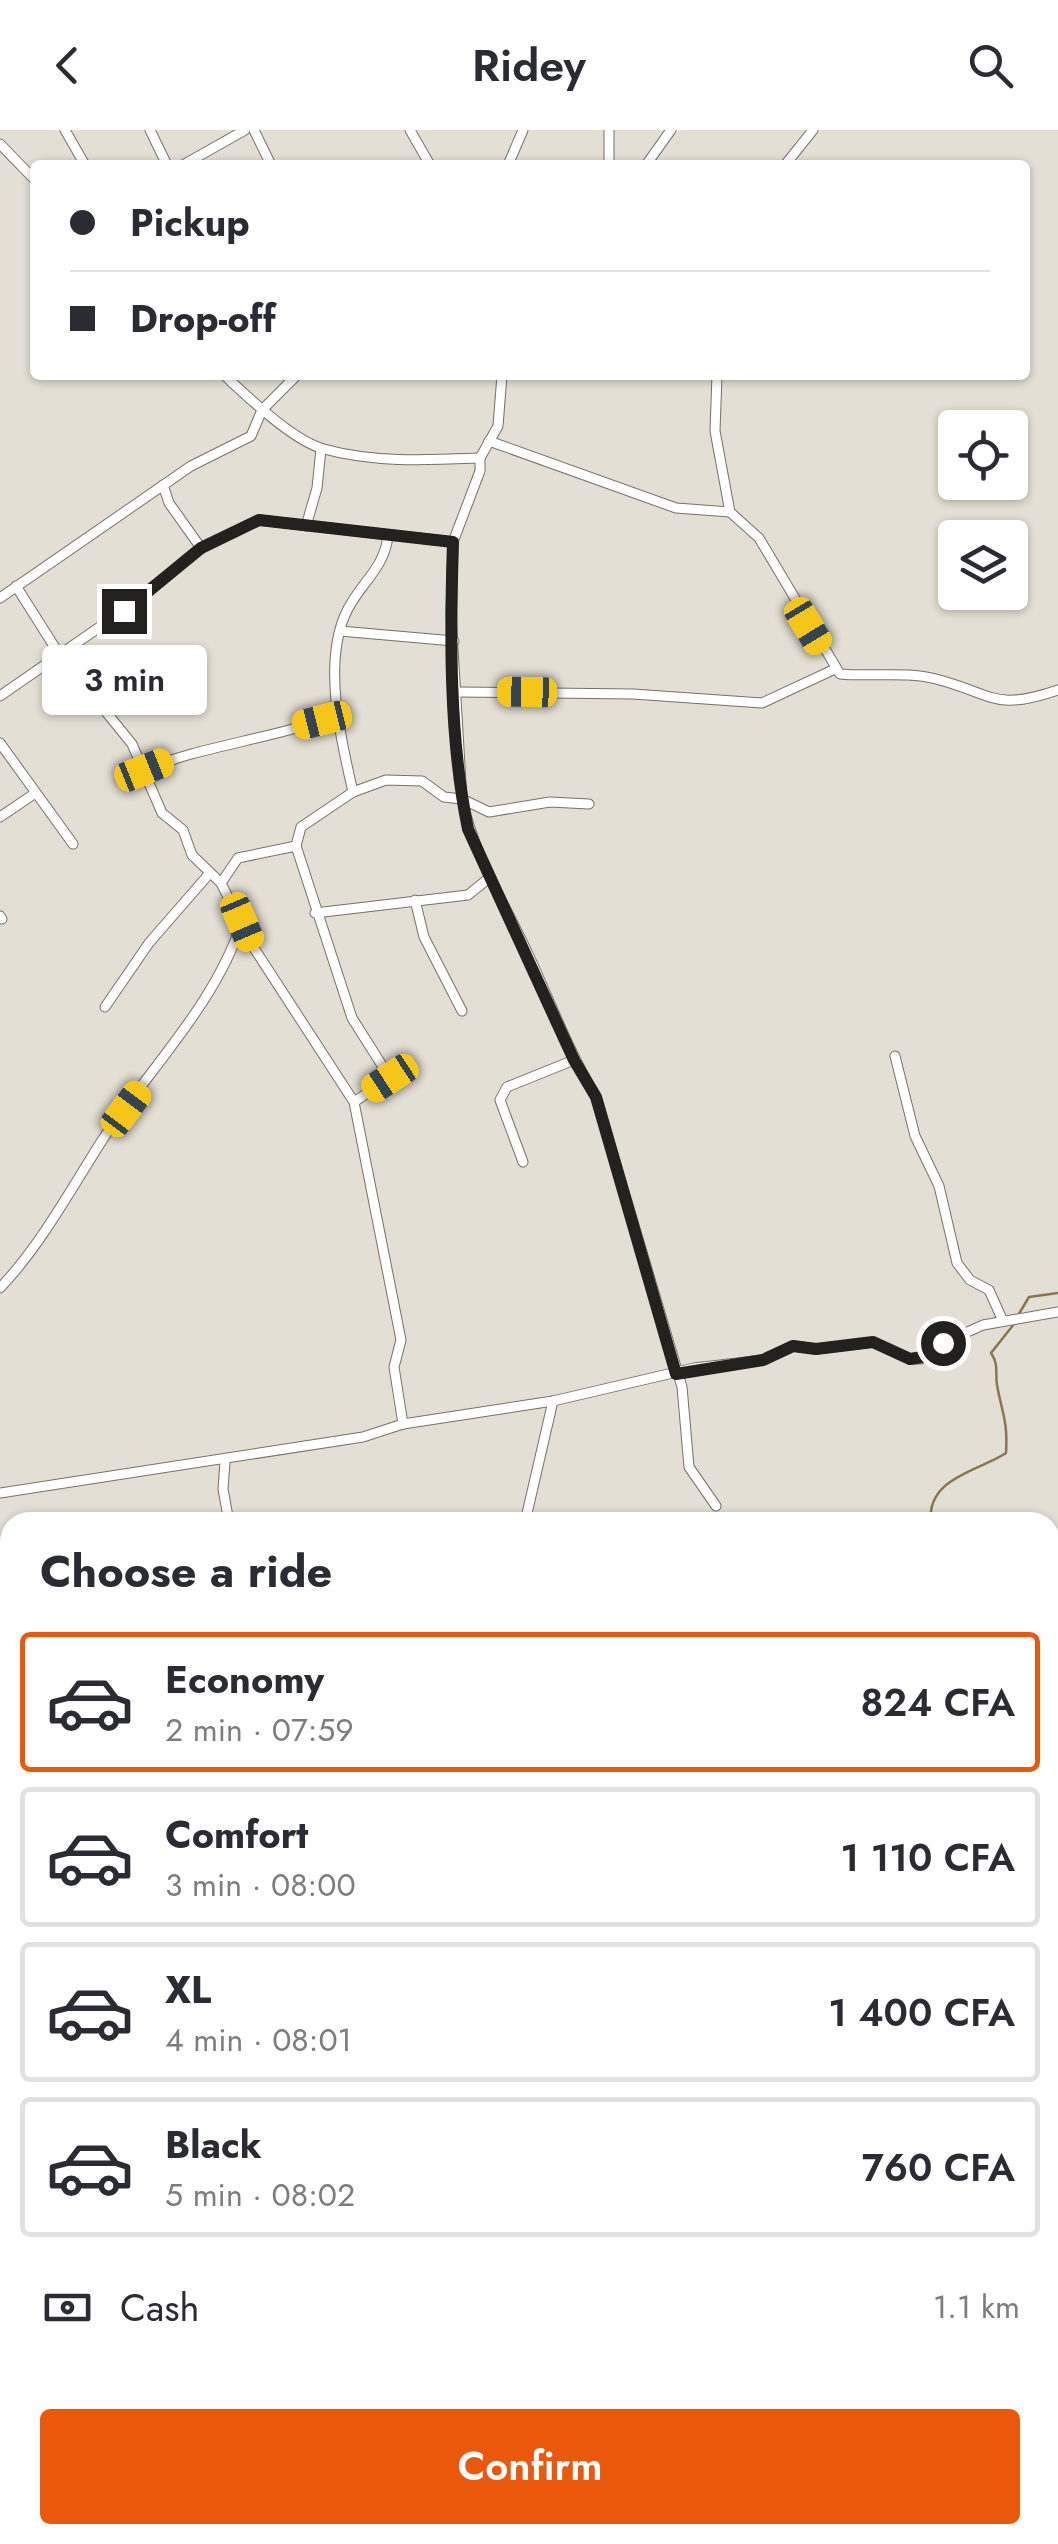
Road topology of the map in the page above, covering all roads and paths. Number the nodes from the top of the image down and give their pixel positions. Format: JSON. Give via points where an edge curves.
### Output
{"nodes":[{"id":1,"x":65,"y":130,"type":"edge"},
{"id":2,"x":150,"y":130,"type":"edge"},
{"id":3,"x":245,"y":130,"type":"edge"},
{"id":4,"x":254,"y":130,"type":"edge"},
{"id":5,"x":410,"y":130,"type":"edge"},
{"id":6,"x":523,"y":130,"type":"edge"},
{"id":7,"x":608,"y":130,"type":"edge"},
{"id":8,"x":672,"y":130,"type":"edge"},
{"id":9,"x":813,"y":130,"type":"edge"},
{"id":10,"x":0,"y":144,"type":"edge"},
{"id":11,"x":83,"y":160,"type":"edge"},
{"id":12,"x":165,"y":160,"type":"edge"},
{"id":13,"x":192,"y":160,"type":"edge"},
{"id":14,"x":269,"y":160,"type":"edge"},
{"id":15,"x":427,"y":160,"type":"edge"},
{"id":16,"x":510,"y":160,"type":"edge"},
{"id":17,"x":610,"y":160,"type":"edge"},
{"id":18,"x":650,"y":160,"type":"edge"},
{"id":19,"x":789,"y":160,"type":"edge"},
{"id":20,"x":30,"y":175,"type":"edge"},
{"id":21,"x":229,"y":380,"type":"edge"},
{"id":22,"x":292,"y":380,"type":"edge"},
{"id":23,"x":502,"y":380,"type":"edge"},
{"id":24,"x":717,"y":380,"type":"edge"},
{"id":25,"x":262,"y":410,"type":"junction"},
{"id":26,"x":489,"y":442,"type":"junction"},
{"id":27,"x":320,"y":449,"type":"junction"},
{"id":28,"x":480,"y":458,"type":"junction"},
{"id":29,"x":163,"y":485,"type":"junction"},
{"id":30,"x":730,"y":512,"type":"junction"},
{"id":31,"x":306,"y":526,"type":"junction"},
{"id":32,"x":388,"y":535,"type":"junction"},
{"id":33,"x":453,"y":542,"type":"junction"},
{"id":34,"x":201,"y":548,"type":"junction"},
{"id":35,"x":16,"y":586,"type":"junction"},
{"id":36,"x":0,"y":598,"type":"edge"},
{"id":37,"x":340,"y":631,"type":"junction"},
{"id":38,"x":454,"y":641,"type":"junction"},
{"id":39,"x":59,"y":654,"type":"junction"},
{"id":40,"x":835,"y":669,"type":"junction"},
{"id":41,"x":1058,"y":690,"type":"edge"},
{"id":42,"x":456,"y":692,"type":"junction"},
{"id":43,"x":0,"y":696,"type":"edge"},
{"id":44,"x":340,"y":713,"type":"junction"},
{"id":45,"x":0,"y":743,"type":"edge"},
{"id":46,"x":144,"y":770,"type":"junction"},
{"id":47,"x":353,"y":792,"type":"junction"},
{"id":48,"x":34,"y":794,"type":"junction"},
{"id":49,"x":462,"y":799,"type":"junction"},
{"id":50,"x":589,"y":804,"type":"dead end"},
{"id":51,"x":0,"y":817,"type":"edge"},
{"id":52,"x":73,"y":844,"type":"dead end"},
{"id":53,"x":296,"y":846,"type":"junction"},
{"id":54,"x":209,"y":874,"type":"junction"},
{"id":55,"x":489,"y":878,"type":"junction"},
{"id":56,"x":220,"y":883,"type":"junction"},
{"id":57,"x":414,"y":900,"type":"junction"},
{"id":58,"x":314,"y":912,"type":"junction"},
{"id":59,"x":242,"y":922,"type":"junction"},
{"id":60,"x":106,"y":1008,"type":"dead end"},
{"id":61,"x":462,"y":1010,"type":"dead end"},
{"id":62,"x":895,"y":1056,"type":"dead end"},
{"id":63,"x":574,"y":1060,"type":"junction"},
{"id":64,"x":354,"y":1102,"type":"junction"},
{"id":65,"x":523,"y":1162,"type":"dead end"},
{"id":66,"x":0,"y":1288,"type":"edge"},
{"id":67,"x":1058,"y":1312,"type":"edge"},
{"id":68,"x":1002,"y":1319,"type":"junction"},
{"id":69,"x":676,"y":1374,"type":"junction"},
{"id":70,"x":553,"y":1401,"type":"junction"},
{"id":71,"x":403,"y":1424,"type":"junction"},
{"id":72,"x":225,"y":1462,"type":"junction"},
{"id":73,"x":0,"y":1493,"type":"edge"},
{"id":74,"x":716,"y":1506,"type":"dead end"},
{"id":75,"x":228,"y":1512,"type":"edge"},
{"id":76,"x":527,"y":1512,"type":"edge"}],
"edges":[{"from":1,"to":11,"type":"street"},
{"from":2,"to":12,"type":"street"},
{"from":3,"to":13,"type":"street"},
{"from":4,"to":14,"type":"street"},
{"from":5,"to":15,"type":"street"},
{"from":6,"to":16,"type":"street"},
{"from":7,"to":17,"type":"street"},
{"from":8,"to":18,"type":"street"},
{"from":9,"to":19,"type":"street"},
{"from":10,"to":20,"type":"street"},
{"from":21,"to":25,"type":"street"},
{"from":22,"to":25,"type":"street"},
{"from":23,"to":26,"type":"street","via":[[498,426]]},
{"from":24,"to":30,"type":"street","via":[[714,431]]},
{"from":25,"to":27,"type":"street"},
{"from":25,"to":29,"type":"street","via":[[251,436]]},
{"from":26,"to":28,"type":"street"},
{"from":26,"to":30,"type":"street","via":[[676,508]]},
{"from":27,"to":28,"type":"street","via":[[406,460]]},
{"from":27,"to":31,"type":"street"},
{"from":28,"to":33,"type":"street"},
{"from":29,"to":34,"type":"street"},
{"from":29,"to":35,"type":"street"},
{"from":30,"to":40,"type":"street","via":[[759,538]]},
{"from":31,"to":32,"type":"street"},
{"from":31,"to":34,"type":"street","via":[[259,520]]},
{"from":32,"to":33,"type":"street"},
{"from":32,"to":37,"type":"street","via":[[382,562]]},
{"from":33,"to":38,"type":"street"},
{"from":34,"to":39,"type":"street"},
{"from":35,"to":36,"type":"street"},
{"from":35,"to":39,"type":"street"},
{"from":37,"to":38,"type":"street"},
{"from":37,"to":44,"type":"street","via":[[334,661]]},
{"from":38,"to":42,"type":"street"},
{"from":39,"to":43,"type":"street"},
{"from":39,"to":46,"type":"street","via":[[132,744]]},
{"from":40,"to":41,"type":"street","via":[[933,678],[1010,703]]},
{"from":40,"to":42,"type":"street","via":[[762,703]]},
{"from":42,"to":49,"type":"street"},
{"from":44,"to":46,"type":"street","via":[[246,743],[184,753]]},
{"from":44,"to":47,"type":"street"},
{"from":45,"to":48,"type":"street"},
{"from":46,"to":54,"type":"street","via":[[162,813],[184,830],[192,855]]},
{"from":47,"to":49,"type":"street","via":[[386,780],[422,781],[444,797]]},
{"from":47,"to":53,"type":"street","via":[[301,827]]},
{"from":48,"to":51,"type":"street"},
{"from":48,"to":52,"type":"street"},
{"from":49,"to":50,"type":"street","via":[[489,812],[550,802]]},
{"from":49,"to":55,"type":"street"},
{"from":53,"to":56,"type":"street","via":[[238,858]]},
{"from":53,"to":58,"type":"street"},
{"from":54,"to":56,"type":"street"},
{"from":54,"to":60,"type":"street"},
{"from":55,"to":57,"type":"street","via":[[468,895]]},
{"from":55,"to":63,"type":"street"},
{"from":56,"to":59,"type":"street"},
{"from":57,"to":58,"type":"street"},
{"from":57,"to":61,"type":"street","via":[[424,937]]},
{"from":58,"to":64,"type":"street","via":[[352,1018],[390,1078]]},
{"from":59,"to":64,"type":"street"},
{"from":59,"to":66,"type":"street","via":[[209,993]]},
{"from":62,"to":68,"type":"street","via":[[957,1263],[989,1290]]},
{"from":63,"to":65,"type":"street","via":[[507,1087],[500,1100]]},
{"from":63,"to":69,"type":"street","via":[[596,1097]]},
{"from":64,"to":71,"type":"street","via":[[401,1340],[394,1367]]},
{"from":67,"to":68,"type":"street"},
{"from":68,"to":69,"type":"street","via":[[960,1333],[921,1358],[873,1342],[797,1346],[763,1360]]},
{"from":69,"to":70,"type":"street"},
{"from":69,"to":74,"type":"street","via":[[690,1467]]},
{"from":70,"to":71,"type":"street"},
{"from":70,"to":76,"type":"street"},
{"from":71,"to":72,"type":"street"},
{"from":72,"to":73,"type":"street"},
{"from":72,"to":75,"type":"street"}]}
